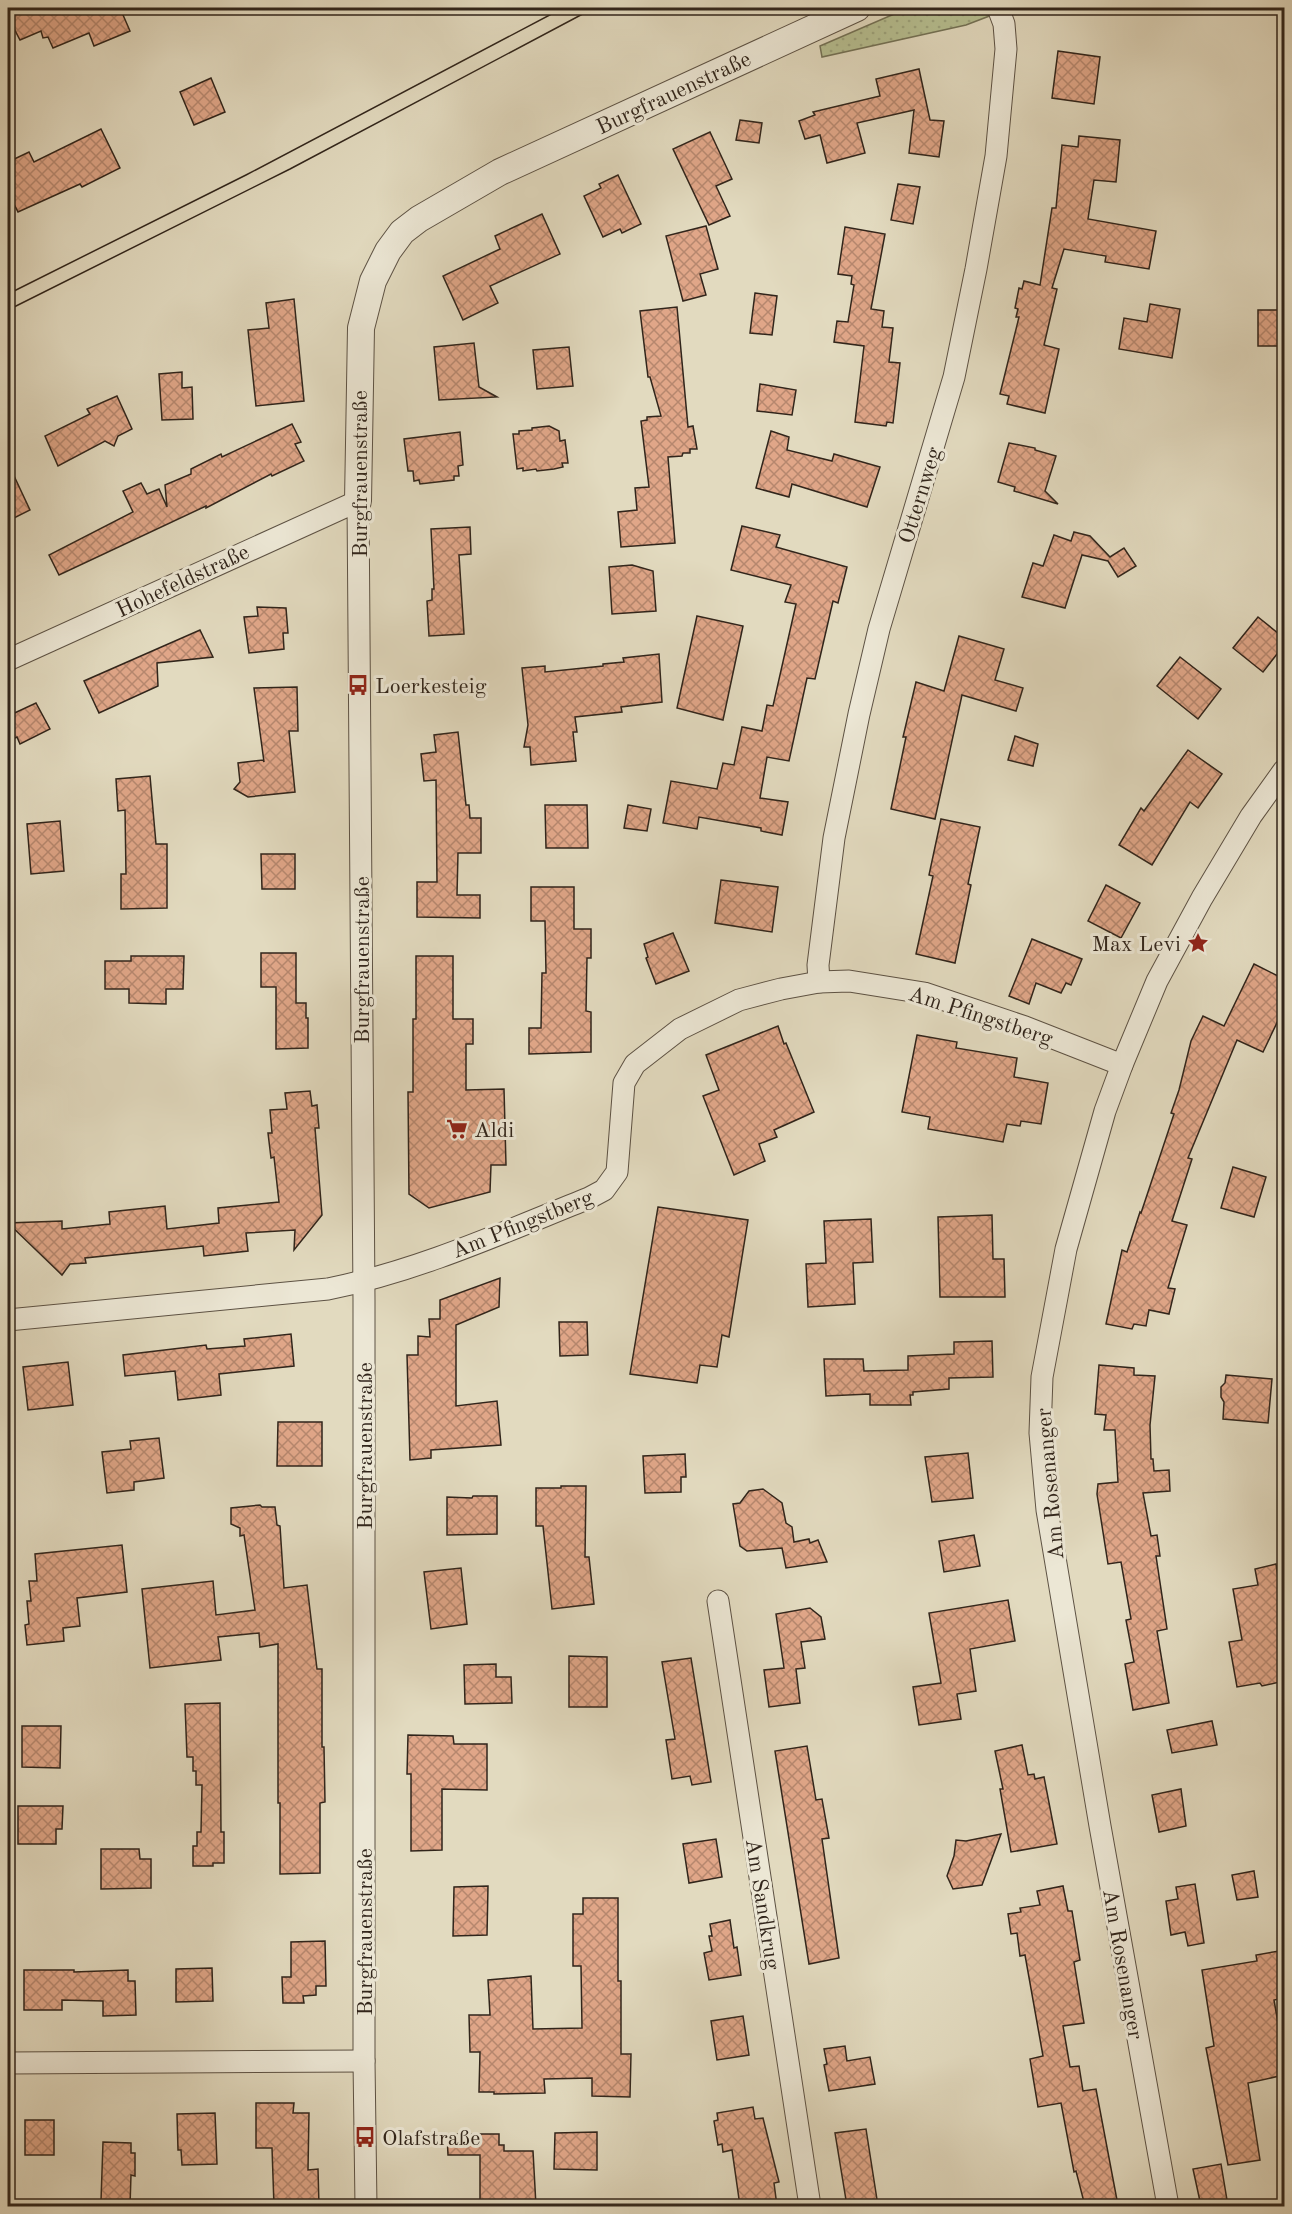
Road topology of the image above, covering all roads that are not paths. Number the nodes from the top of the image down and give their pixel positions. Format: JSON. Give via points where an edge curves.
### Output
{"nodes":[{"id":1,"x":857,"y":8,"type":"edge"},
{"id":2,"x":998,"y":8,"type":"edge"},
{"id":3,"x":358,"y":501,"type":"junction"},
{"id":4,"x":8,"y":660,"type":"edge"},
{"id":5,"x":1284,"y":770,"type":"edge"},
{"id":6,"x":819,"y":982,"type":"junction"},
{"id":7,"x":1122,"y":1065,"type":"junction"},
{"id":8,"x":364,"y":1282,"type":"junction"},
{"id":9,"x":8,"y":1320,"type":"edge"},
{"id":10,"x":718,"y":1602,"type":"dead end"},
{"id":11,"x":364,"y":2061,"type":"junction"},
{"id":12,"x":8,"y":2063,"type":"edge"},
{"id":13,"x":366,"y":2206,"type":"edge"},
{"id":14,"x":810,"y":2206,"type":"edge"},
{"id":15,"x":1168,"y":2206,"type":"edge"}],
"edges":[{"from":1,"to":3,"type":"street","name":"Burgfrauenstraße","via":[[500,172],[402,232],[372,281],[361,328]]},
{"from":2,"to":6,"type":"street","name":"Otternweg","via":[[1006,49],[996,156],[976,269],[954,377],[879,629],[859,714],[834,838]]},
{"from":3,"to":4,"type":"street","name":"Hohefeldstraße"},
{"from":3,"to":8,"type":"street","name":"Burgfrauenstraße"},
{"from":5,"to":7,"type":"street","name":"Am Rosenanger","via":[[1202,898],[1157,981]]},
{"from":6,"to":7,"type":"street","name":"Am Pfingstberg","via":[[849,981],[924,993]]},
{"from":6,"to":8,"type":"street","name":"Am Pfingstberg","via":[[739,1000],[680,1029],[635,1064],[624,1083],[617,1172],[604,1190],[524,1224]]},
{"from":7,"to":15,"type":"street","name":"Am Rosenanger","via":[[1095,1141],[1066,1249],[1042,1377],[1040,1433],[1062,1604]]},
{"from":8,"to":9,"type":"street","name":"Am Pfingstberg","via":[[328,1289]]},
{"from":8,"to":11,"type":"street","name":"Burgfrauenstraße"},
{"from":10,"to":14,"type":"street","name":"Am Sandkrug"},
{"from":11,"to":12,"type":"street"},
{"from":11,"to":13,"type":"street","name":"Burgfrauenstraße"}]}
